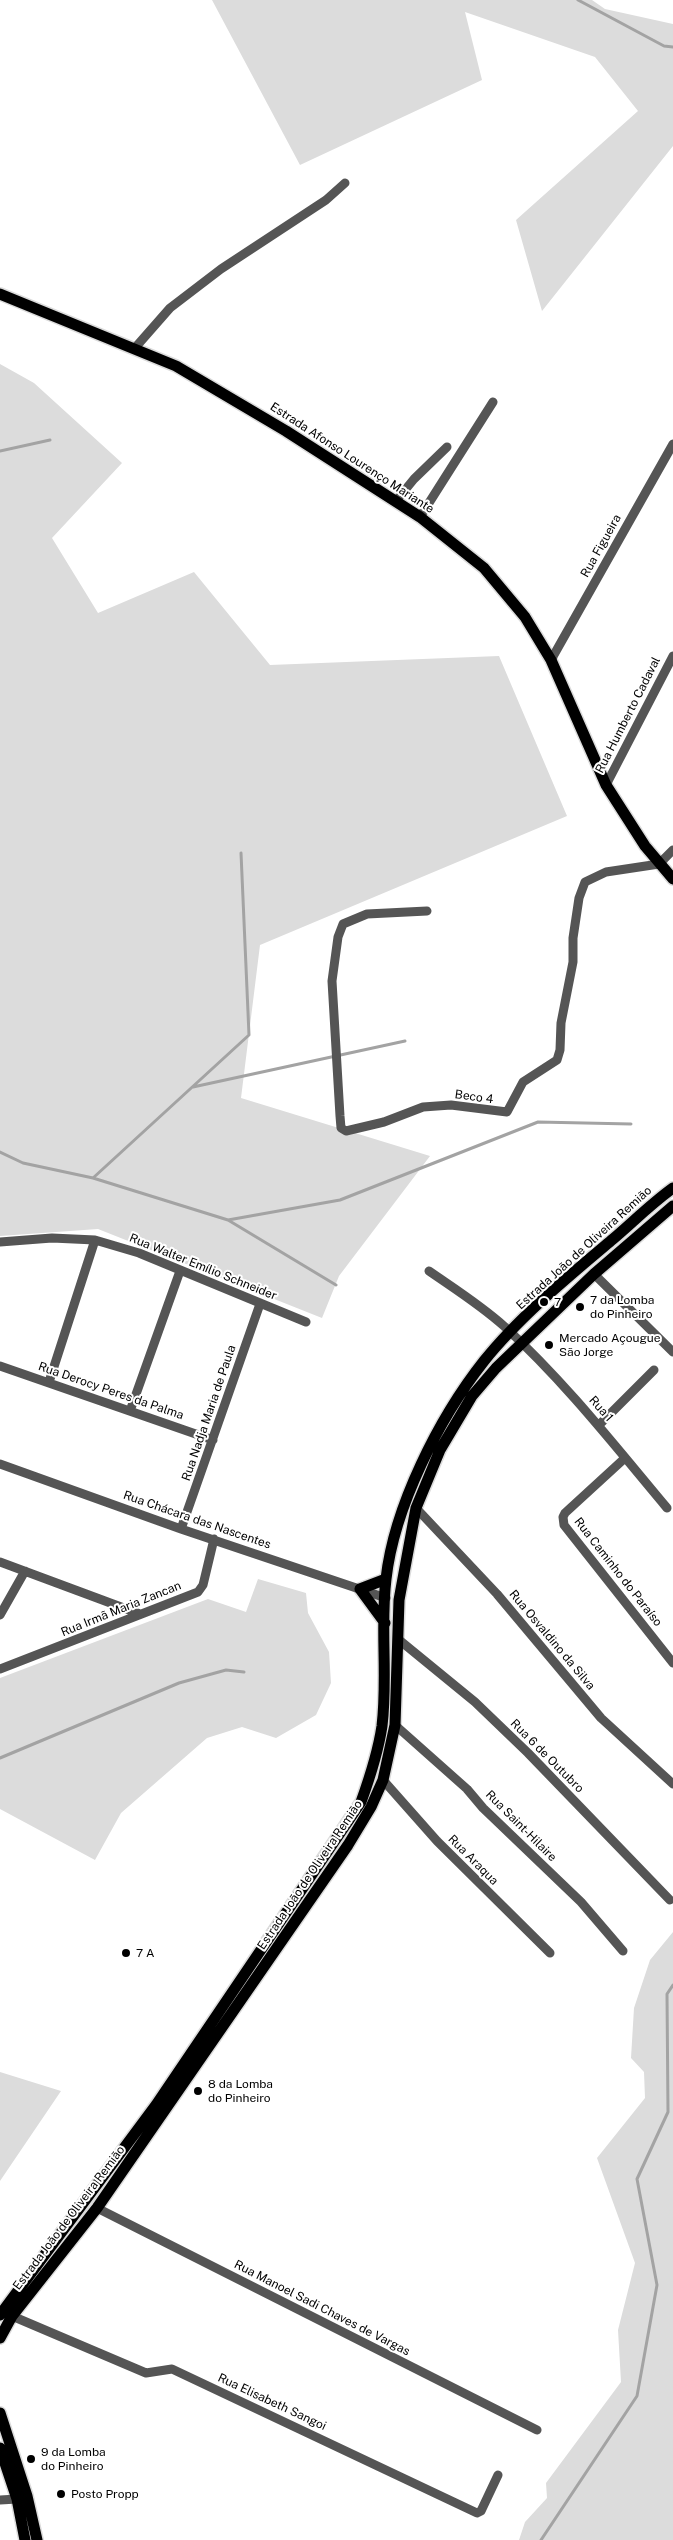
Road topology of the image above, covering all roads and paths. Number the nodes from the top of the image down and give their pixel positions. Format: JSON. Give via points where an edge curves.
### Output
{"nodes":[{"id":1,"x":345,"y":183,"type":"dead end"},
{"id":2,"x":0,"y":294,"type":"edge"},
{"id":3,"x":134,"y":349,"type":"junction"},
{"id":4,"x":492,"y":402,"type":"dead end"},
{"id":5,"x":673,"y":444,"type":"edge"},
{"id":6,"x":447,"y":447,"type":"dead end"},
{"id":7,"x":396,"y":501,"type":"junction"},
{"id":8,"x":420,"y":517,"type":"junction"},
{"id":9,"x":673,"y":656,"type":"edge"},
{"id":10,"x":551,"y":660,"type":"junction"},
{"id":11,"x":606,"y":785,"type":"junction"},
{"id":12,"x":673,"y":850,"type":"edge"},
{"id":13,"x":658,"y":864,"type":"junction"},
{"id":14,"x":673,"y":879,"type":"edge"},
{"id":15,"x":427,"y":911,"type":"dead end"},
{"id":16,"x":673,"y":1188,"type":"edge"},
{"id":17,"x":673,"y":1206,"type":"edge"},
{"id":18,"x":95,"y":1240,"type":"junction"},
{"id":19,"x":1,"y":1244,"type":"edge"},
{"id":20,"x":180,"y":1271,"type":"junction"},
{"id":21,"x":429,"y":1271,"type":"dead end"},
{"id":22,"x":594,"y":1274,"type":"junction"},
{"id":23,"x":260,"y":1304,"type":"junction"},
{"id":24,"x":306,"y":1322,"type":"dead end"},
{"id":25,"x":510,"y":1332,"type":"junction"},
{"id":26,"x":521,"y":1343,"type":"junction"},
{"id":27,"x":673,"y":1352,"type":"edge"},
{"id":28,"x":0,"y":1366,"type":"edge"},
{"id":29,"x":654,"y":1370,"type":"dead end"},
{"id":30,"x":49,"y":1382,"type":"junction"},
{"id":31,"x":130,"y":1411,"type":"junction"},
{"id":32,"x":599,"y":1425,"type":"junction"},
{"id":33,"x":213,"y":1440,"type":"junction"},
{"id":34,"x":625,"y":1458,"type":"junction"},
{"id":35,"x":0,"y":1464,"type":"edge"},
{"id":36,"x":416,"y":1508,"type":"junction"},
{"id":37,"x":667,"y":1508,"type":"dead end"},
{"id":38,"x":181,"y":1529,"type":"junction"},
{"id":39,"x":214,"y":1539,"type":"junction"},
{"id":40,"x":0,"y":1562,"type":"edge"},
{"id":41,"x":25,"y":1571,"type":"junction"},
{"id":42,"x":386,"y":1579,"type":"junction"},
{"id":43,"x":360,"y":1590,"type":"junction"},
{"id":44,"x":386,"y":1598,"type":"junction"},
{"id":45,"x":140,"y":1614,"type":"junction"},
{"id":46,"x":0,"y":1615,"type":"edge"},
{"id":47,"x":385,"y":1623,"type":"junction"},
{"id":48,"x":398,"y":1639,"type":"junction"},
{"id":49,"x":673,"y":1663,"type":"edge"},
{"id":50,"x":0,"y":1669,"type":"edge"},
{"id":51,"x":396,"y":1695,"type":"junction"},
{"id":52,"x":396,"y":1725,"type":"junction"},
{"id":53,"x":383,"y":1780,"type":"junction"},
{"id":54,"x":673,"y":1784,"type":"edge"},
{"id":55,"x":338,"y":1838,"type":"junction"},
{"id":56,"x":348,"y":1845,"type":"junction"},
{"id":57,"x":670,"y":1900,"type":"dead end"},
{"id":58,"x":623,"y":1951,"type":"dead end"},
{"id":59,"x":550,"y":1953,"type":"dead end"},
{"id":60,"x":97,"y":2208,"type":"junction"},
{"id":61,"x":6,"y":2316,"type":"edge"},
{"id":62,"x":0,"y":2338,"type":"edge"},
{"id":63,"x":0,"y":2413,"type":"edge"},
{"id":64,"x":536,"y":2430,"type":"dead end"},
{"id":65,"x":0,"y":2448,"type":"edge"},
{"id":66,"x":498,"y":2475,"type":"dead end"},
{"id":67,"x":17,"y":2499,"type":"junction"},
{"id":68,"x":0,"y":2500,"type":"edge"},
{"id":69,"x":25,"y":2540,"type":"edge"},
{"id":70,"x":37,"y":2540,"type":"edge"}],
"edges":[{"from":1,"to":3,"type":"street","via":[[326,200],[221,269],[170,308]]},
{"from":2,"to":3,"type":"main road","name":"Estrada Afonso Lourenço Mariante"},
{"from":3,"to":7,"type":"main road","name":"Estrada Afonso Lourenço Mariante","via":[[176,366]]},
{"from":4,"to":8,"type":"street"},
{"from":5,"to":10,"type":"street","name":"Rua Figueira"},
{"from":6,"to":7,"type":"street"},
{"from":7,"to":8,"type":"main road","name":"Estrada Afonso Lourenço Mariante"},
{"from":8,"to":10,"type":"main road","name":"Estrada Afonso Lourenço Mariante","via":[[484,568],[525,617]]},
{"from":9,"to":11,"type":"street","name":"Rua Humberto Cadaval"},
{"from":10,"to":11,"type":"main road","name":"Estrada Afonso Lourenço Mariante"},
{"from":11,"to":13,"type":"main road","name":"Estrada Afonso Lourenço Mariante"},
{"from":12,"to":13,"type":"street"},
{"from":13,"to":14,"type":"main road","name":"Estrada Afonso Lourenço Mariante"},
{"from":13,"to":15,"type":"street","name":"Beco 4","via":[[606,872],[585,882],[579,898],[573,962],[557,1060],[523,1082],[506,1112],[451,1105],[423,1107],[384,1122],[346,1130],[341,1128],[332,981],[338,937],[343,924],[367,914]]},
{"from":16,"to":25,"type":"main road","name":"Estrada João de Oliveira Remião","via":[[577,1269]]},
{"from":17,"to":22,"type":"main road","name":"Estrada João de Oliveira Remião"},
{"from":18,"to":19,"type":"street","name":"Rua Walter Emílio Schneider","via":[[52,1238]]},
{"from":18,"to":20,"type":"street","name":"Rua Walter Emílio Schneider","via":[[139,1253]]},
{"from":18,"to":30,"type":"street"},
{"from":20,"to":23,"type":"street","name":"Rua Walter Emílio Schneider"},
{"from":20,"to":31,"type":"street"},
{"from":21,"to":25,"type":"street","name":"Rua 1"},
{"from":22,"to":26,"type":"main road","name":"Estrada João de Oliveira Remião"},
{"from":22,"to":27,"type":"street"},
{"from":23,"to":24,"type":"street","name":"Rua Walter Emílio Schneider"},
{"from":23,"to":33,"type":"street","name":"Rua Nadja Maria de Paula"},
{"from":25,"to":26,"type":"street","name":"Rua 1"},
{"from":25,"to":42,"type":"main road","name":"Estrada João de Oliveira Remião","via":[[463,1390],[428,1452],[406,1500]]},
{"from":26,"to":32,"type":"street","name":"Rua 1"},
{"from":26,"to":36,"type":"main road","name":"Estrada João de Oliveira Remião","via":[[472,1396],[440,1450]]},
{"from":28,"to":30,"type":"street","name":"Rua Derocy Peres da Palma"},
{"from":29,"to":32,"type":"street"},
{"from":30,"to":31,"type":"street","name":"Rua Derocy Peres da Palma"},
{"from":31,"to":33,"type":"street","name":"Rua Derocy Peres da Palma"},
{"from":32,"to":34,"type":"street","name":"Rua 1"},
{"from":33,"to":38,"type":"street","name":"Rua Nadja Maria de Paula"},
{"from":34,"to":37,"type":"street","name":"Rua 1"},
{"from":34,"to":49,"type":"street","name":"Rua Caminho do Paraíso","via":[[565,1513],[564,1524]]},
{"from":35,"to":38,"type":"street","name":"Rua Chácara das Nascentes"},
{"from":36,"to":44,"type":"main road"},
{"from":36,"to":48,"type":"main road","name":"Estrada João de Oliveira Remião","via":[[399,1600]]},
{"from":36,"to":54,"type":"street","name":"Rua Osvaldino da Silva","via":[[497,1594],[602,1718]]},
{"from":38,"to":39,"type":"street","name":"Rua Chácara das Nascentes"},
{"from":39,"to":43,"type":"street","name":"Rua Chácara das Nascentes"},
{"from":39,"to":45,"type":"street","name":"Rua Irmã Maria Zancan","via":[[201,1589]]},
{"from":40,"to":41,"type":"street"},
{"from":41,"to":45,"type":"street"},
{"from":41,"to":46,"type":"street"},
{"from":42,"to":43,"type":"main road"},
{"from":42,"to":44,"type":"main road","name":"Estrada João de Oliveira Remião"},
{"from":43,"to":44,"type":"street","name":"Rua Chácara das Nascentes"},
{"from":43,"to":47,"type":"main road"},
{"from":44,"to":47,"type":"main road","name":"Estrada João de Oliveira Remião"},
{"from":44,"to":51,"type":"main road"},
{"from":45,"to":50,"type":"street","name":"Rua Irmã Maria Zancan"},
{"from":47,"to":55,"type":"main road","name":"Estrada João de Oliveira Remião","via":[[382,1725],[374,1767],[361,1802]]},
{"from":48,"to":51,"type":"main road","name":"Estrada João de Oliveira Remião"},
{"from":48,"to":57,"type":"street","name":"Rua 6 de Outubro","via":[[475,1702],[515,1740]]},
{"from":51,"to":52,"type":"main road","name":"Estrada João de Oliveira Remião"},
{"from":52,"to":53,"type":"main road","name":"Estrada João de Oliveira Remião"},
{"from":52,"to":58,"type":"street","name":"Rua Saint-Hilaire","via":[[467,1789],[580,1902]]},
{"from":53,"to":56,"type":"main road","name":"Estrada João de Oliveira Remião","via":[[372,1808]]},
{"from":53,"to":59,"type":"street","name":"Rua Araqua","via":[[437,1841]]},
{"from":55,"to":56,"type":"main road"},
{"from":55,"to":61,"type":"main road","name":"Estrada João de Oliveira Remião","via":[[156,2105]]},
{"from":56,"to":60,"type":"main road","name":"Estrada João de Oliveira Remião"},
{"from":60,"to":61,"type":"main road","name":"Estrada João de Oliveira Remião"},
{"from":60,"to":64,"type":"street","name":"Rua Manoel Sadi Chaves de Vargas"},
{"from":61,"to":62,"type":"main road","name":"Estrada João de Oliveira Remião"},
{"from":61,"to":66,"type":"street","name":"Rua Elisabeth Sangoi","via":[[146,2373],[172,2368],[477,2514]]},
{"from":63,"to":70,"type":"main road","via":[[27,2496]]},
{"from":65,"to":67,"type":"main road"},
{"from":67,"to":68,"type":"street"},
{"from":67,"to":69,"type":"main road"}]}
